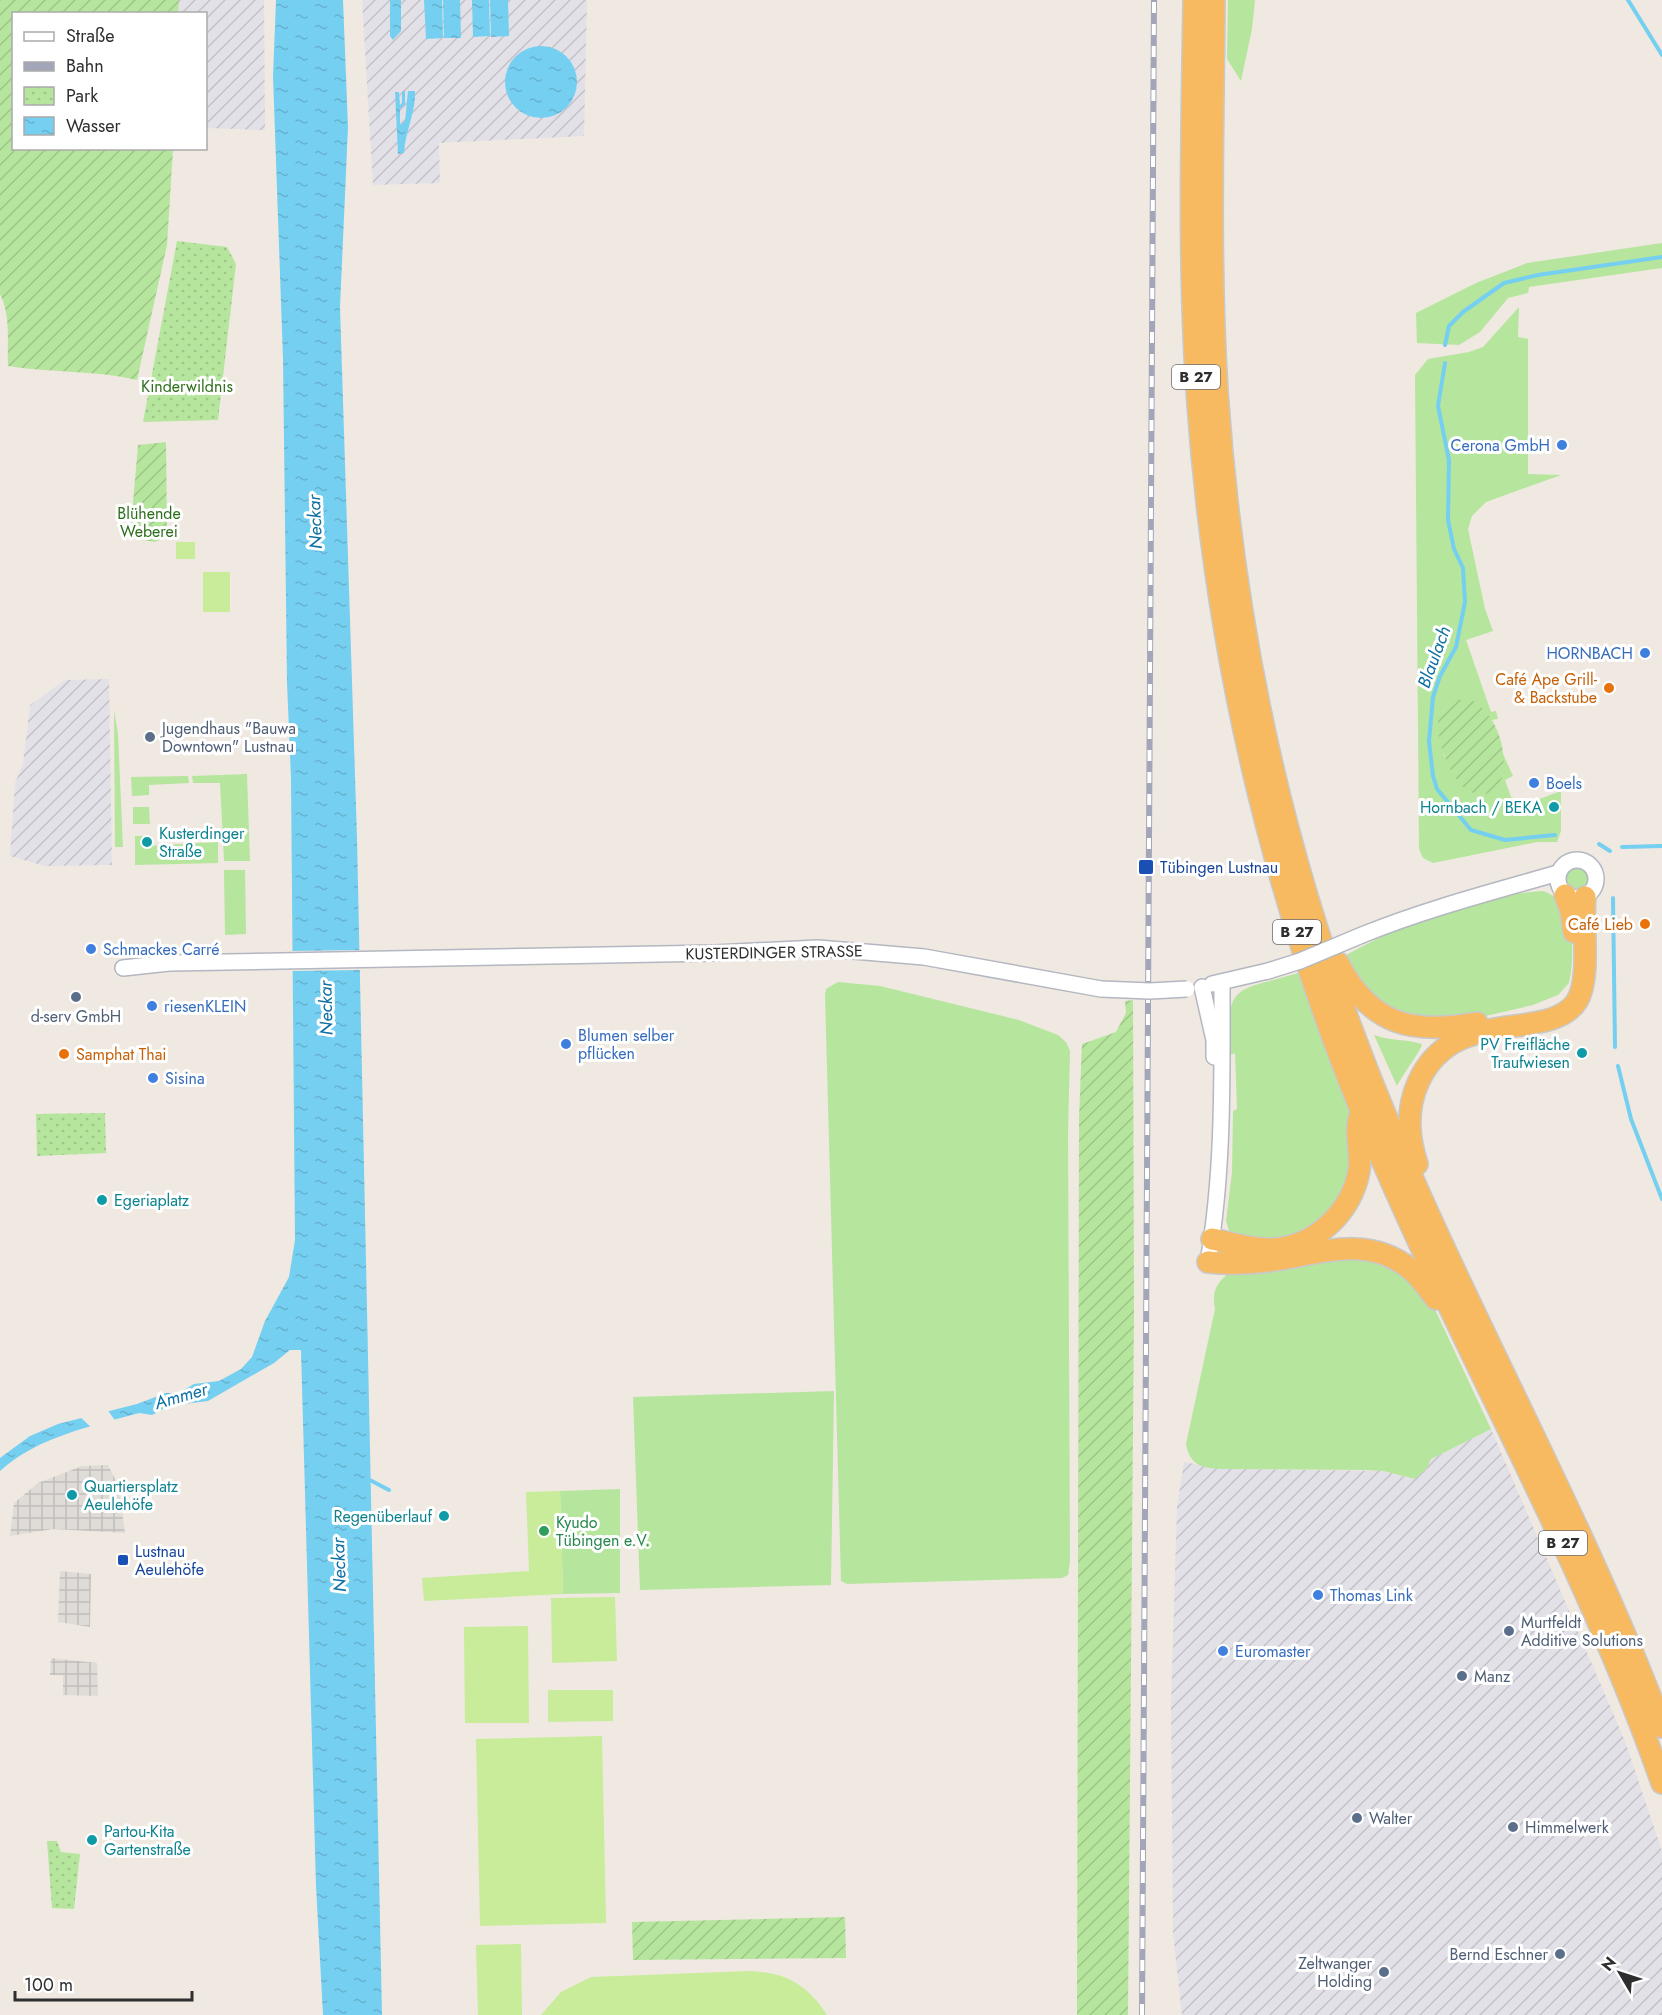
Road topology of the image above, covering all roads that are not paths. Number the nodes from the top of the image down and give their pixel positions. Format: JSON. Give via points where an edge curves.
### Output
{"nodes":[{"id":1,"x":1194,"y":0,"type":"edge"},
{"id":2,"x":1214,"y":0,"type":"edge"},
{"id":3,"x":1558,"y":873,"type":"junction"},
{"id":4,"x":1513,"y":887,"type":"junction"},
{"id":5,"x":1570,"y":894,"type":"junction"},
{"id":6,"x":1316,"y":924,"type":"junction"},
{"id":7,"x":123,"y":968,"type":"dead end"},
{"id":8,"x":1222,"y":982,"type":"junction"},
{"id":9,"x":1194,"y":988,"type":"junction"},
{"id":10,"x":1362,"y":1110,"type":"junction"},
{"id":11,"x":1222,"y":1122,"type":"junction"},
{"id":12,"x":1438,"y":1235,"type":"junction"},
{"id":13,"x":1212,"y":1239,"type":"junction"},
{"id":14,"x":1208,"y":1263,"type":"joint"},
{"id":15,"x":1451,"y":1309,"type":"junction"},
{"id":16,"x":1662,"y":1727,"type":"edge"},
{"id":17,"x":1662,"y":1783,"type":"edge"}],
"edges":[{"from":1,"to":10,"type":"highway","number":"B 27","via":[[1194,337],[1206,494],[1219,593],[1241,716],[1270,839],[1328,1025]]},
{"from":2,"to":6,"type":"highway","number":"B 27","via":[[1213,307],[1229,522],[1266,735]]},
{"from":3,"to":4,"type":"street","name":"KUSTERDINGER STRASSE"},
{"from":3,"to":5,"type":"street"},
{"from":3,"to":5,"type":"street","via":[[1571,861],[1588,864],[1596,878],[1593,890]]},
{"from":4,"to":5,"type":"street","name":"KUSTERDINGER STRASSE"},
{"from":4,"to":8,"type":"street","name":"KUSTERDINGER STRASSE","bridge":true,"via":[[1452,902],[1268,971]]},
{"from":5,"to":6,"type":"highway","via":[[1576,964],[1568,994],[1547,1007],[1456,1027],[1409,1026],[1370,1007],[1348,982]]},
{"from":5,"to":12,"type":"highway","via":[[1583,983],[1568,1012],[1558,1018],[1462,1038],[1434,1058],[1416,1086],[1409,1117],[1411,1147],[1436,1208]]},
{"from":6,"to":12,"type":"highway","number":"B 27","via":[[1364,1062]]},
{"from":7,"to":9,"type":"street","name":"KUSTERDINGER STRASSE","bridge":true,"via":[[257,961],[856,950],[945,961],[1101,989]]},
{"from":8,"to":9,"type":"street","name":"KUSTERDINGER STRASSE"},
{"from":8,"to":11,"type":"street"},
{"from":9,"to":11,"type":"street","via":[[1214,1040],[1216,1100]]},
{"from":10,"to":13,"type":"highway","via":[[1357,1125],[1357,1179],[1344,1208],[1328,1226],[1302,1242],[1271,1249]]},
{"from":10,"to":15,"type":"highway","number":"B 27"},
{"from":11,"to":13,"type":"street"},
{"from":12,"to":16,"type":"highway","number":"B 27","via":[[1597,1570]]},
{"from":13,"to":14,"type":"street"},
{"from":14,"to":15,"type":"highway","via":[[1241,1264],[1340,1248],[1366,1249],[1403,1263],[1435,1298]]},
{"from":15,"to":17,"type":"highway","number":"B 27","via":[[1589,1599]]}]}
